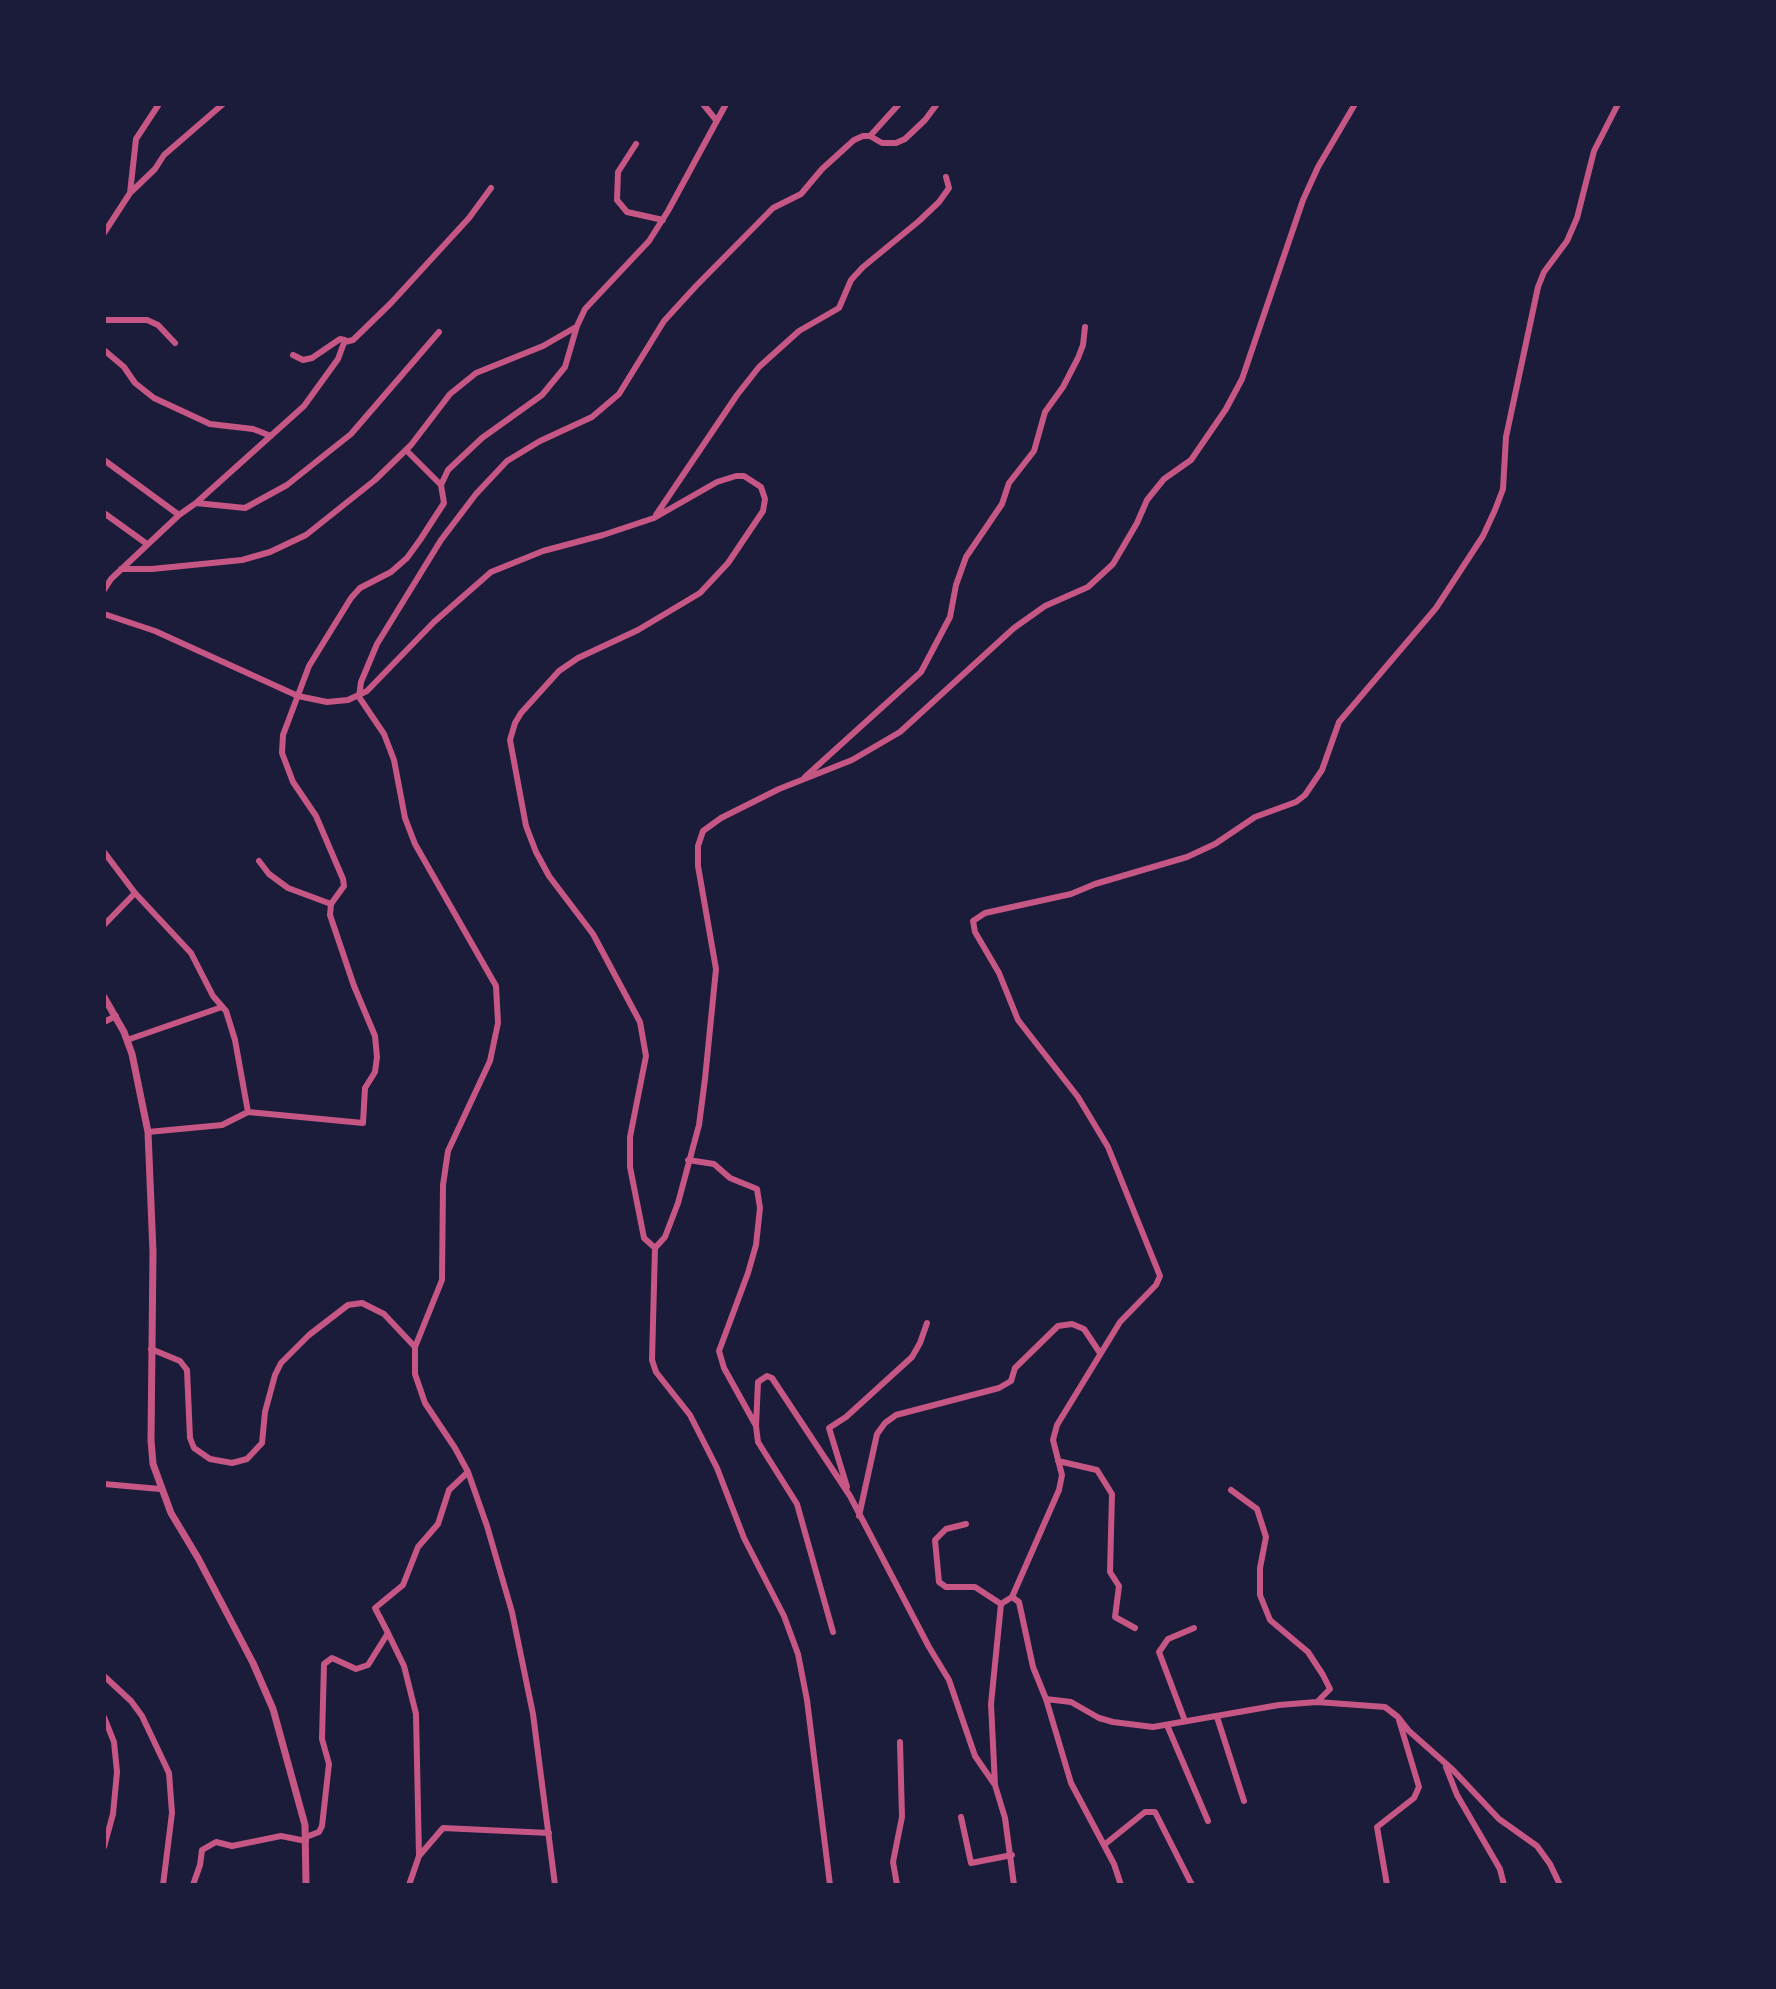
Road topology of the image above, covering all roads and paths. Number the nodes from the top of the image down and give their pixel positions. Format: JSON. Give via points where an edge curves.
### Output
{"nodes":[{"id":1,"x":159,"y":104,"type":"edge"},
{"id":2,"x":223,"y":104,"type":"edge"},
{"id":3,"x":703,"y":104,"type":"edge"},
{"id":4,"x":726,"y":104,"type":"edge"},
{"id":5,"x":899,"y":104,"type":"edge"},
{"id":6,"x":937,"y":104,"type":"edge"},
{"id":7,"x":1355,"y":104,"type":"edge"},
{"id":8,"x":1618,"y":104,"type":"edge"},
{"id":9,"x":716,"y":120,"type":"junction"},
{"id":10,"x":870,"y":136,"type":"junction"},
{"id":11,"x":636,"y":144,"type":"dead end"},
{"id":12,"x":946,"y":177,"type":"dead end"},
{"id":13,"x":491,"y":188,"type":"dead end"},
{"id":14,"x":130,"y":193,"type":"junction"},
{"id":15,"x":663,"y":220,"type":"junction"},
{"id":16,"x":104,"y":233,"type":"edge"},
{"id":17,"x":104,"y":320,"type":"edge"},
{"id":18,"x":577,"y":326,"type":"junction"},
{"id":19,"x":1085,"y":327,"type":"dead end"},
{"id":20,"x":439,"y":332,"type":"dead end"},
{"id":21,"x":345,"y":342,"type":"junction"},
{"id":22,"x":175,"y":343,"type":"dead end"},
{"id":23,"x":104,"y":350,"type":"edge"},
{"id":24,"x":293,"y":355,"type":"dead end"},
{"id":25,"x":271,"y":436,"type":"junction"},
{"id":26,"x":406,"y":450,"type":"junction"},
{"id":27,"x":104,"y":460,"type":"edge"},
{"id":28,"x":441,"y":485,"type":"junction"},
{"id":29,"x":196,"y":503,"type":"junction"},
{"id":30,"x":104,"y":513,"type":"edge"},
{"id":31,"x":179,"y":515,"type":"junction"},
{"id":32,"x":654,"y":518,"type":"junction"},
{"id":33,"x":147,"y":544,"type":"junction"},
{"id":34,"x":121,"y":569,"type":"junction"},
{"id":35,"x":104,"y":590,"type":"edge"},
{"id":36,"x":104,"y":614,"type":"edge"},
{"id":37,"x":298,"y":696,"type":"junction"},
{"id":38,"x":359,"y":697,"type":"junction"},
{"id":39,"x":803,"y":780,"type":"junction"},
{"id":40,"x":104,"y":852,"type":"edge"},
{"id":41,"x":259,"y":861,"type":"dead end"},
{"id":42,"x":135,"y":893,"type":"junction"},
{"id":43,"x":331,"y":904,"type":"junction"},
{"id":44,"x":104,"y":925,"type":"edge"},
{"id":45,"x":104,"y":997,"type":"edge"},
{"id":46,"x":222,"y":1007,"type":"junction"},
{"id":47,"x":116,"y":1016,"type":"junction"},
{"id":48,"x":104,"y":1022,"type":"edge"},
{"id":49,"x":127,"y":1040,"type":"junction"},
{"id":50,"x":248,"y":1112,"type":"junction"},
{"id":51,"x":148,"y":1132,"type":"junction"},
{"id":52,"x":688,"y":1160,"type":"junction"},
{"id":53,"x":655,"y":1248,"type":"junction"},
{"id":54,"x":927,"y":1323,"type":"dead end"},
{"id":55,"x":415,"y":1347,"type":"junction"},
{"id":56,"x":151,"y":1349,"type":"junction"},
{"id":57,"x":1100,"y":1353,"type":"junction"},
{"id":58,"x":756,"y":1426,"type":"junction"},
{"id":59,"x":1058,"y":1461,"type":"junction"},
{"id":60,"x":468,"y":1472,"type":"junction"},
{"id":61,"x":104,"y":1484,"type":"edge"},
{"id":62,"x":160,"y":1489,"type":"junction"},
{"id":63,"x":1231,"y":1490,"type":"dead end"},
{"id":64,"x":850,"y":1496,"type":"junction"},
{"id":65,"x":859,"y":1516,"type":"junction"},
{"id":66,"x":966,"y":1524,"type":"dead end"},
{"id":67,"x":1012,"y":1597,"type":"junction"},
{"id":68,"x":1001,"y":1604,"type":"junction"},
{"id":69,"x":1135,"y":1628,"type":"dead end"},
{"id":70,"x":1194,"y":1628,"type":"dead end"},
{"id":71,"x":833,"y":1632,"type":"dead end"},
{"id":72,"x":388,"y":1633,"type":"junction"},
{"id":73,"x":104,"y":1676,"type":"edge"},
{"id":74,"x":1046,"y":1699,"type":"junction"},
{"id":75,"x":1317,"y":1702,"type":"junction"},
{"id":76,"x":104,"y":1717,"type":"edge"},
{"id":77,"x":1217,"y":1717,"type":"junction"},
{"id":78,"x":1398,"y":1717,"type":"junction"},
{"id":79,"x":1185,"y":1721,"type":"junction"},
{"id":80,"x":1167,"y":1725,"type":"junction"},
{"id":81,"x":900,"y":1742,"type":"dead end"},
{"id":82,"x":1445,"y":1763,"type":"junction"},
{"id":83,"x":995,"y":1785,"type":"junction"},
{"id":84,"x":1244,"y":1801,"type":"dead end"},
{"id":85,"x":961,"y":1817,"type":"dead end"},
{"id":86,"x":1208,"y":1821,"type":"dead end"},
{"id":87,"x":549,"y":1833,"type":"junction"},
{"id":88,"x":306,"y":1839,"type":"junction"},
{"id":89,"x":1104,"y":1845,"type":"junction"},
{"id":90,"x":104,"y":1847,"type":"edge"},
{"id":91,"x":1012,"y":1855,"type":"junction"},
{"id":92,"x":419,"y":1856,"type":"junction"},
{"id":93,"x":163,"y":1885,"type":"edge"},
{"id":94,"x":193,"y":1885,"type":"edge"},
{"id":95,"x":306,"y":1885,"type":"edge"},
{"id":96,"x":409,"y":1885,"type":"edge"},
{"id":97,"x":555,"y":1885,"type":"edge"},
{"id":98,"x":830,"y":1885,"type":"edge"},
{"id":99,"x":897,"y":1885,"type":"edge"},
{"id":100,"x":1014,"y":1885,"type":"edge"},
{"id":101,"x":1121,"y":1885,"type":"edge"},
{"id":102,"x":1192,"y":1885,"type":"edge"},
{"id":103,"x":1387,"y":1885,"type":"edge"},
{"id":104,"x":1504,"y":1885,"type":"edge"},
{"id":105,"x":1560,"y":1885,"type":"edge"}],
"edges":[{"from":1,"to":14,"type":"street","via":[[136,139]]},
{"from":2,"to":14,"type":"street","via":[[180,139]]},
{"from":3,"to":9,"type":"street"},
{"from":4,"to":9,"type":"street"},
{"from":5,"to":10,"type":"street"},
{"from":6,"to":10,"type":"street","via":[[905,139],[888,144]]},
{"from":7,"to":39,"type":"street","via":[[1303,200],[1242,379],[1191,460],[1164,479],[1147,500],[1113,564],[1088,587],[1045,606],[1014,628],[900,732]]},
{"from":8,"to":57,"type":"street","via":[[1594,151],[1567,241],[1538,287],[1495,510],[1436,608],[1339,722],[1322,770],[1305,795],[1187,857],[1071,894],[985,913],[973,921],[1018,1020],[1078,1097],[1108,1147],[1160,1276]]},
{"from":9,"to":15,"type":"street"},
{"from":10,"to":38,"type":"street","via":[[854,140],[801,194],[773,208],[696,286],[664,321],[619,394],[605,407],[507,461],[476,494],[377,644]]},
{"from":11,"to":15,"type":"street","via":[[618,172],[617,200],[627,212]]},
{"from":12,"to":32,"type":"street","via":[[949,188],[939,202],[863,267],[839,308],[799,331],[759,367]]},
{"from":13,"to":21,"type":"street","via":[[391,303]]},
{"from":14,"to":16,"type":"street"},
{"from":15,"to":18,"type":"street","via":[[585,309]]},
{"from":17,"to":22,"type":"street","via":[[147,320]]},
{"from":18,"to":26,"type":"street","via":[[476,373],[450,394]]},
{"from":18,"to":28,"type":"street","via":[[556,380],[462,454]]},
{"from":19,"to":39,"type":"street","via":[[1083,345],[1045,412],[1034,451],[966,557],[950,617],[921,672]]},
{"from":20,"to":29,"type":"street","via":[[351,434],[287,485],[245,508]]},
{"from":21,"to":24,"type":"street","via":[[340,339],[312,358]]},
{"from":21,"to":25,"type":"street","via":[[304,406]]},
{"from":23,"to":25,"type":"street","via":[[154,398],[210,424]]},
{"from":25,"to":29,"type":"street"},
{"from":26,"to":28,"type":"street"},
{"from":26,"to":34,"type":"street","via":[[319,526],[270,552],[242,560]]},
{"from":27,"to":31,"type":"street"},
{"from":28,"to":37,"type":"street","via":[[440,510],[407,558],[360,588],[342,610]]},
{"from":29,"to":31,"type":"street"},
{"from":30,"to":33,"type":"street"},
{"from":31,"to":33,"type":"street"},
{"from":32,"to":38,"type":"street","via":[[491,572]]},
{"from":32,"to":53,"type":"street","via":[[736,476],[753,480],[765,499],[763,511],[728,563],[700,593],[559,671],[521,713],[510,740],[536,852],[593,934],[640,1022],[646,1056],[630,1137],[630,1167],[644,1238]]},
{"from":33,"to":34,"type":"street"},
{"from":34,"to":35,"type":"street"},
{"from":36,"to":37,"type":"street","via":[[155,631]]},
{"from":37,"to":38,"type":"street","via":[[327,702]]},
{"from":37,"to":43,"type":"street","via":[[282,753],[343,879]]},
{"from":38,"to":55,"type":"street","via":[[390,748],[415,844],[488,967],[498,1004],[490,1061],[448,1151],[442,1280]]},
{"from":39,"to":52,"type":"street","via":[[721,818],[703,831],[698,846],[716,969],[699,1125]]},
{"from":40,"to":42,"type":"street"},
{"from":41,"to":43,"type":"street","via":[[288,888]]},
{"from":42,"to":44,"type":"street"},
{"from":42,"to":46,"type":"street","via":[[191,953]]},
{"from":43,"to":50,"type":"street","via":[[330,915],[377,1046],[363,1123]]},
{"from":45,"to":47,"type":"street"},
{"from":46,"to":49,"type":"street"},
{"from":46,"to":50,"type":"street","via":[[235,1040]]},
{"from":47,"to":48,"type":"street"},
{"from":47,"to":49,"type":"street"},
{"from":49,"to":51,"type":"street"},
{"from":50,"to":51,"type":"street","via":[[222,1125]]},
{"from":51,"to":56,"type":"street"},
{"from":52,"to":53,"type":"street","via":[[669,1228]]},
{"from":52,"to":58,"type":"street","via":[[714,1164],[730,1178],[757,1189],[756,1245],[719,1351]]},
{"from":53,"to":98,"type":"street","via":[[652,1360],[690,1415],[717,1468],[798,1654]]},
{"from":54,"to":64,"type":"street","via":[[912,1357],[829,1428]]},
{"from":55,"to":56,"type":"street","via":[[384,1314],[362,1303],[348,1305],[281,1363],[265,1412],[262,1443],[247,1459],[232,1463],[210,1459],[194,1448],[187,1370],[180,1361]]},
{"from":55,"to":60,"type":"street","via":[[421,1393]]},
{"from":56,"to":62,"type":"street","via":[[151,1452]]},
{"from":57,"to":59,"type":"street","via":[[1057,1425],[1053,1440]]},
{"from":57,"to":65,"type":"street","via":[[1084,1329],[1058,1326],[999,1388],[896,1415],[877,1434]]},
{"from":58,"to":64,"type":"street","via":[[758,1382],[767,1376]]},
{"from":58,"to":71,"type":"street","via":[[762,1449],[797,1504]]},
{"from":59,"to":67,"type":"street","via":[[1059,1490]]},
{"from":59,"to":69,"type":"street","via":[[1097,1470],[1112,1494],[1110,1572],[1119,1586],[1115,1617]]},
{"from":60,"to":72,"type":"street","via":[[449,1490],[437,1527],[418,1547],[403,1585],[375,1608]]},
{"from":60,"to":87,"type":"street","via":[[517,1628]]},
{"from":61,"to":62,"type":"street"},
{"from":62,"to":88,"type":"street","via":[[265,1687]]},
{"from":63,"to":75,"type":"street","via":[[1257,1509],[1266,1537],[1260,1595],[1270,1620],[1308,1652],[1330,1689]]},
{"from":64,"to":65,"type":"street"},
{"from":65,"to":83,"type":"street","via":[[949,1680],[975,1756]]},
{"from":66,"to":68,"type":"street","via":[[946,1529],[935,1540],[939,1582],[975,1587]]},
{"from":67,"to":68,"type":"street"},
{"from":67,"to":74,"type":"street","via":[[1019,1602]]},
{"from":68,"to":83,"type":"street","via":[[991,1704]]},
{"from":70,"to":79,"type":"street","via":[[1168,1639],[1159,1652]]},
{"from":72,"to":88,"type":"street","via":[[364,1668],[335,1658],[324,1664],[322,1739],[329,1766],[322,1826]]},
{"from":72,"to":92,"type":"street","via":[[404,1666],[416,1714]]},
{"from":73,"to":93,"type":"street","via":[[142,1716],[169,1773],[172,1813]]},
{"from":74,"to":80,"type":"street","via":[[1071,1702],[1113,1722]]},
{"from":74,"to":89,"type":"street","via":[[1071,1783]]},
{"from":75,"to":77,"type":"street"},
{"from":75,"to":78,"type":"street","via":[[1385,1707]]},
{"from":76,"to":90,"type":"street","via":[[117,1772]]},
{"from":77,"to":79,"type":"street"},
{"from":77,"to":84,"type":"street"},
{"from":78,"to":82,"type":"street"},
{"from":78,"to":103,"type":"street","via":[[1419,1787],[1414,1798],[1377,1827]]},
{"from":79,"to":80,"type":"street"},
{"from":80,"to":86,"type":"street"},
{"from":81,"to":99,"type":"street","via":[[902,1817],[893,1862]]},
{"from":82,"to":104,"type":"street"},
{"from":82,"to":105,"type":"street","via":[[1499,1819],[1537,1846]]},
{"from":83,"to":91,"type":"street"},
{"from":85,"to":91,"type":"street","via":[[971,1863]]},
{"from":87,"to":92,"type":"street","via":[[445,1827]]},
{"from":87,"to":97,"type":"street"},
{"from":88,"to":94,"type":"street","via":[[281,1836],[232,1846],[216,1842],[202,1850]]},
{"from":88,"to":95,"type":"street"},
{"from":89,"to":101,"type":"street"},
{"from":89,"to":102,"type":"street","via":[[1145,1812],[1155,1812]]},
{"from":91,"to":100,"type":"street"},
{"from":92,"to":96,"type":"street"}]}
